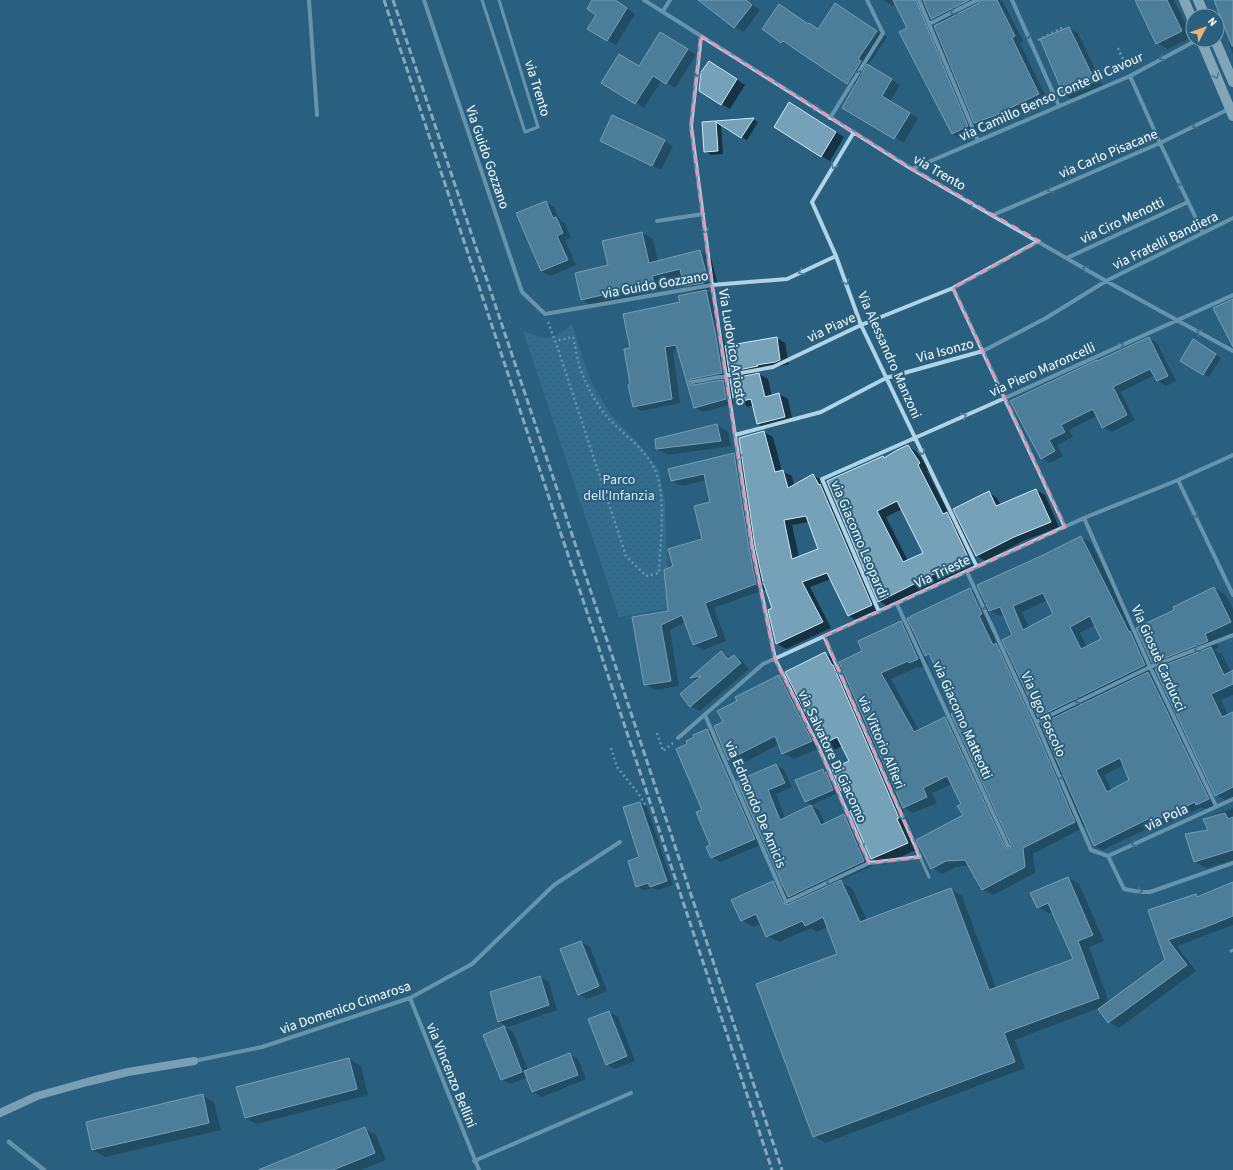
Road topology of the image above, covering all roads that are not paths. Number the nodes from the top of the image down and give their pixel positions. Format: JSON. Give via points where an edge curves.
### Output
{"nodes":[{"id":1,"x":309,"y":0,"type":"edge"},
{"id":2,"x":424,"y":0,"type":"edge"},
{"id":3,"x":482,"y":0,"type":"edge"},
{"id":4,"x":499,"y":0,"type":"edge"},
{"id":5,"x":644,"y":0,"type":"edge"},
{"id":6,"x":670,"y":0,"type":"edge"},
{"id":7,"x":867,"y":0,"type":"edge"},
{"id":8,"x":919,"y":0,"type":"edge"},
{"id":9,"x":977,"y":0,"type":"edge"},
{"id":10,"x":1012,"y":0,"type":"edge"},
{"id":11,"x":663,"y":11,"type":"junction"},
{"id":12,"x":929,"y":24,"type":"junction"},
{"id":13,"x":701,"y":36,"type":"junction"},
{"id":14,"x":1185,"y":46,"type":"edge"},
{"id":15,"x":1204,"y":48,"type":"edge"},
{"id":16,"x":1218,"y":48,"type":"edge"},
{"id":17,"x":1130,"y":76,"type":"junction"},
{"id":18,"x":1233,"y":82,"type":"edge"},
{"id":19,"x":1059,"y":106,"type":"junction"},
{"id":20,"x":1231,"y":112,"type":"edge"},
{"id":21,"x":317,"y":116,"type":"dead end"},
{"id":22,"x":830,"y":118,"type":"junction"},
{"id":23,"x":854,"y":132,"type":"junction"},
{"id":24,"x":978,"y":141,"type":"junction"},
{"id":25,"x":1160,"y":143,"type":"junction"},
{"id":26,"x":912,"y":169,"type":"junction"},
{"id":27,"x":1188,"y":202,"type":"junction"},
{"id":28,"x":703,"y":214,"type":"junction"},
{"id":29,"x":993,"y":215,"type":"junction"},
{"id":30,"x":1233,"y":218,"type":"edge"},
{"id":31,"x":657,"y":221,"type":"dead end"},
{"id":32,"x":1203,"y":233,"type":"junction"},
{"id":33,"x":1039,"y":241,"type":"junction"},
{"id":34,"x":836,"y":256,"type":"junction"},
{"id":35,"x":1067,"y":258,"type":"junction"},
{"id":36,"x":1106,"y":281,"type":"junction"},
{"id":37,"x":712,"y":285,"type":"junction"},
{"id":38,"x":953,"y":288,"type":"junction"},
{"id":39,"x":1233,"y":295,"type":"edge"},
{"id":40,"x":545,"y":314,"type":"joint"},
{"id":41,"x":1177,"y":320,"type":"junction"},
{"id":42,"x":861,"y":325,"type":"junction"},
{"id":43,"x":983,"y":351,"type":"junction"},
{"id":44,"x":1233,"y":351,"type":"edge"},
{"id":45,"x":726,"y":375,"type":"junction"},
{"id":46,"x":886,"y":378,"type":"junction"},
{"id":47,"x":692,"y":382,"type":"dead end"},
{"id":48,"x":1006,"y":398,"type":"junction"},
{"id":49,"x":735,"y":435,"type":"junction"},
{"id":50,"x":916,"y":437,"type":"junction"},
{"id":51,"x":1233,"y":455,"type":"edge"},
{"id":52,"x":1178,"y":480,"type":"junction"},
{"id":53,"x":1084,"y":518,"type":"junction"},
{"id":54,"x":1065,"y":527,"type":"junction"},
{"id":55,"x":977,"y":567,"type":"junction"},
{"id":56,"x":967,"y":572,"type":"junction"},
{"id":57,"x":1233,"y":595,"type":"edge"},
{"id":58,"x":897,"y":604,"type":"junction"},
{"id":59,"x":879,"y":612,"type":"junction"},
{"id":60,"x":1233,"y":635,"type":"edge"},
{"id":61,"x":824,"y":636,"type":"junction"},
{"id":62,"x":775,"y":659,"type":"junction"},
{"id":63,"x":1150,"y":667,"type":"junction"},
{"id":64,"x":705,"y":716,"type":"junction"},
{"id":65,"x":1036,"y":722,"type":"junction"},
{"id":66,"x":678,"y":738,"type":"dead end"},
{"id":67,"x":1233,"y":799,"type":"edge"},
{"id":68,"x":1216,"y":806,"type":"junction"},
{"id":69,"x":620,"y":842,"type":"dead end"},
{"id":70,"x":1008,"y":846,"type":"dead end"},
{"id":71,"x":1108,"y":856,"type":"junction"},
{"id":72,"x":920,"y":857,"type":"junction"},
{"id":73,"x":869,"y":863,"type":"junction"},
{"id":74,"x":1233,"y":863,"type":"edge"},
{"id":75,"x":929,"y":877,"type":"dead end"},
{"id":76,"x":410,"y":998,"type":"junction"},
{"id":77,"x":194,"y":1061,"type":"joint"},
{"id":78,"x":631,"y":1093,"type":"dead end"},
{"id":79,"x":0,"y":1113,"type":"edge"},
{"id":80,"x":474,"y":1161,"type":"junction"},
{"id":81,"x":479,"y":1170,"type":"edge"}],
"edges":[{"from":1,"to":21,"type":"street"},
{"from":2,"to":40,"type":"street","name":"Via Guido Gozzano","via":[[522,292]]},
{"from":3,"to":4,"type":"lane","name":"via Trento","via":[[525,132],[538,127]]},
{"from":5,"to":11,"type":"street","name":"via Trento"},
{"from":6,"to":11,"type":"street"},
{"from":22,"to":7,"type":"street","one_way":true,"via":[[883,33]]},
{"from":8,"to":12,"type":"street"},
{"from":9,"to":12,"type":"street","one_way":true},
{"from":10,"to":19,"type":"street","one_way":true},
{"from":11,"to":13,"type":"street","name":"via Trento"},
{"from":12,"to":24,"type":"street"},
{"from":22,"to":13,"type":"street","name":"via Trento","one_way":true},
{"from":13,"to":28,"type":"street","name":"Via Ludovico Ariosto","one_way":true,"via":[[691,126]]},
{"from":14,"to":17,"type":"street","name":"via Camillo Benso Conte di Cavour","one_way":true},
{"from":15,"to":20,"type":"main road","one_way":true},
{"from":16,"to":18,"type":"main road"},
{"from":17,"to":19,"type":"street","name":"via Camillo Benso Conte di Cavour"},
{"from":17,"to":25,"type":"street"},
{"from":19,"to":24,"type":"street","name":"via Camillo Benso Conte di Cavour"},
{"from":20,"to":25,"type":"street","name":"via Carlo Pisacane","one_way":true},
{"from":22,"to":23,"type":"street","name":"via Trento"},
{"from":23,"to":26,"type":"street","name":"via Trento"},
{"from":23,"to":34,"type":"street","name":"Via Alessandro Manzoni","one_way":true,"via":[[812,202]]},
{"from":24,"to":26,"type":"street","name":"via Camillo Benso Conte di Cavour"},
{"from":27,"to":25,"type":"street","one_way":true},
{"from":25,"to":29,"type":"street","name":"via Carlo Pisacane","one_way":true},
{"from":29,"to":26,"type":"street","name":"via Trento","one_way":true},
{"from":27,"to":32,"type":"street"},
{"from":27,"to":35,"type":"street","name":"via Ciro Menotti"},
{"from":28,"to":31,"type":"street"},
{"from":28,"to":37,"type":"street","name":"Via Ludovico Ariosto","one_way":true},
{"from":29,"to":33,"type":"street","name":"via Trento"},
{"from":30,"to":32,"type":"street","name":"via Fratelli Bandiera"},
{"from":32,"to":36,"type":"street","name":"via Fratelli Bandiera"},
{"from":33,"to":35,"type":"street","name":"via Trento"},
{"from":33,"to":38,"type":"street","name":"via Piave"},
{"from":34,"to":37,"type":"street","name":"via Guido Gozzano","one_way":true,"via":[[787,279]]},
{"from":34,"to":42,"type":"street","name":"Via Alessandro Manzoni","one_way":true},
{"from":36,"to":35,"type":"street","name":"via Trento","one_way":true},
{"from":36,"to":41,"type":"street","name":"via Trento"},
{"from":36,"to":43,"type":"street","name":"Via Isonzo","via":[[1046,318]]},
{"from":37,"to":40,"type":"street","name":"via Guido Gozzano"},
{"from":37,"to":45,"type":"street","name":"Via Ludovico Ariosto"},
{"from":38,"to":42,"type":"street","name":"via Piave"},
{"from":38,"to":43,"type":"street"},
{"from":39,"to":41,"type":"street","name":"via Piero Maroncelli"},
{"from":44,"to":41,"type":"street","name":"via Trento","one_way":true},
{"from":48,"to":41,"type":"street","name":"via Piero Maroncelli","one_way":true},
{"from":42,"to":45,"type":"street","name":"via Piave","via":[[773,367]]},
{"from":42,"to":46,"type":"street","name":"Via Alessandro Manzoni"},
{"from":43,"to":46,"type":"street","name":"Via Isonzo"},
{"from":43,"to":48,"type":"street"},
{"from":45,"to":47,"type":"street","name":"via Piave"},
{"from":45,"to":49,"type":"street","name":"Via Ludovico Ariosto"},
{"from":46,"to":49,"type":"street","name":"Via Isonzo","via":[[820,412]]},
{"from":46,"to":50,"type":"street","name":"Via Alessandro Manzoni"},
{"from":50,"to":48,"type":"street","name":"via Piero Maroncelli","one_way":true},
{"from":48,"to":54,"type":"street"},
{"from":49,"to":62,"type":"street","name":"Via Ludovico Ariosto","one_way":true,"via":[[752,547]]},
{"from":50,"to":55,"type":"street","name":"Via Alessandro Manzoni","one_way":true},
{"from":50,"to":59,"type":"street","name":"via Giacomo Leopardi","via":[[822,479]]},
{"from":51,"to":52,"type":"street","name":"Via Trieste"},
{"from":52,"to":53,"type":"street","name":"Via Trieste"},
{"from":52,"to":57,"type":"street","one_way":true},
{"from":53,"to":54,"type":"street","name":"Via Trieste"},
{"from":53,"to":63,"type":"street","name":"Via Giosuè Carducci"},
{"from":54,"to":55,"type":"street","name":"Via Trieste"},
{"from":55,"to":56,"type":"street","name":"Via Trieste"},
{"from":56,"to":58,"type":"street","name":"Via Trieste"},
{"from":56,"to":65,"type":"street","name":"Via Ugo Foscolo","one_way":true},
{"from":58,"to":59,"type":"street","name":"Via Trieste"},
{"from":58,"to":70,"type":"street","name":"via Giacomo Matteotti"},
{"from":59,"to":61,"type":"street","name":"Via Trieste"},
{"from":60,"to":63,"type":"street","one_way":true},
{"from":61,"to":62,"type":"street","name":"Via Trieste"},
{"from":61,"to":72,"type":"street","name":"via Vittorio Alfieri","one_way":true},
{"from":62,"to":64,"type":"street","name":"Via Trieste","via":[[763,664]]},
{"from":62,"to":73,"type":"street","name":"via Salvatore Di Giacomo","one_way":true,"via":[[819,748]]},
{"from":63,"to":65,"type":"street","one_way":true},
{"from":63,"to":68,"type":"street","name":"Via Giosuè Carducci"},
{"from":64,"to":66,"type":"street","name":"Via Trieste"},
{"from":73,"to":64,"type":"street","name":"via Edmondo De Amicis","one_way":true,"via":[[786,902]]},
{"from":65,"to":71,"type":"street","name":"Via Ugo Foscolo","one_way":true,"via":[[1092,850]]},
{"from":67,"to":68,"type":"street","name":"via Pola"},
{"from":68,"to":71,"type":"street","name":"via Pola","one_way":true},
{"from":69,"to":76,"type":"street","name":"via Domenico Cimarosa","via":[[554,884],[472,964]]},
{"from":71,"to":74,"type":"street","one_way":true,"via":[[1124,889],[1140,892],[1150,892]]},
{"from":72,"to":73,"type":"street"},
{"from":72,"to":75,"type":"lane"},
{"from":76,"to":77,"type":"street","name":"via Domenico Cimarosa","via":[[262,1047]]},
{"from":76,"to":80,"type":"street","name":"via Vincenzo Bellini"},
{"from":77,"to":79,"type":"street","via":[[87,1082],[37,1096]]},
{"from":78,"to":80,"type":"street"},
{"from":80,"to":81,"type":"street","name":"via Vincenzo Bellini"}]}
